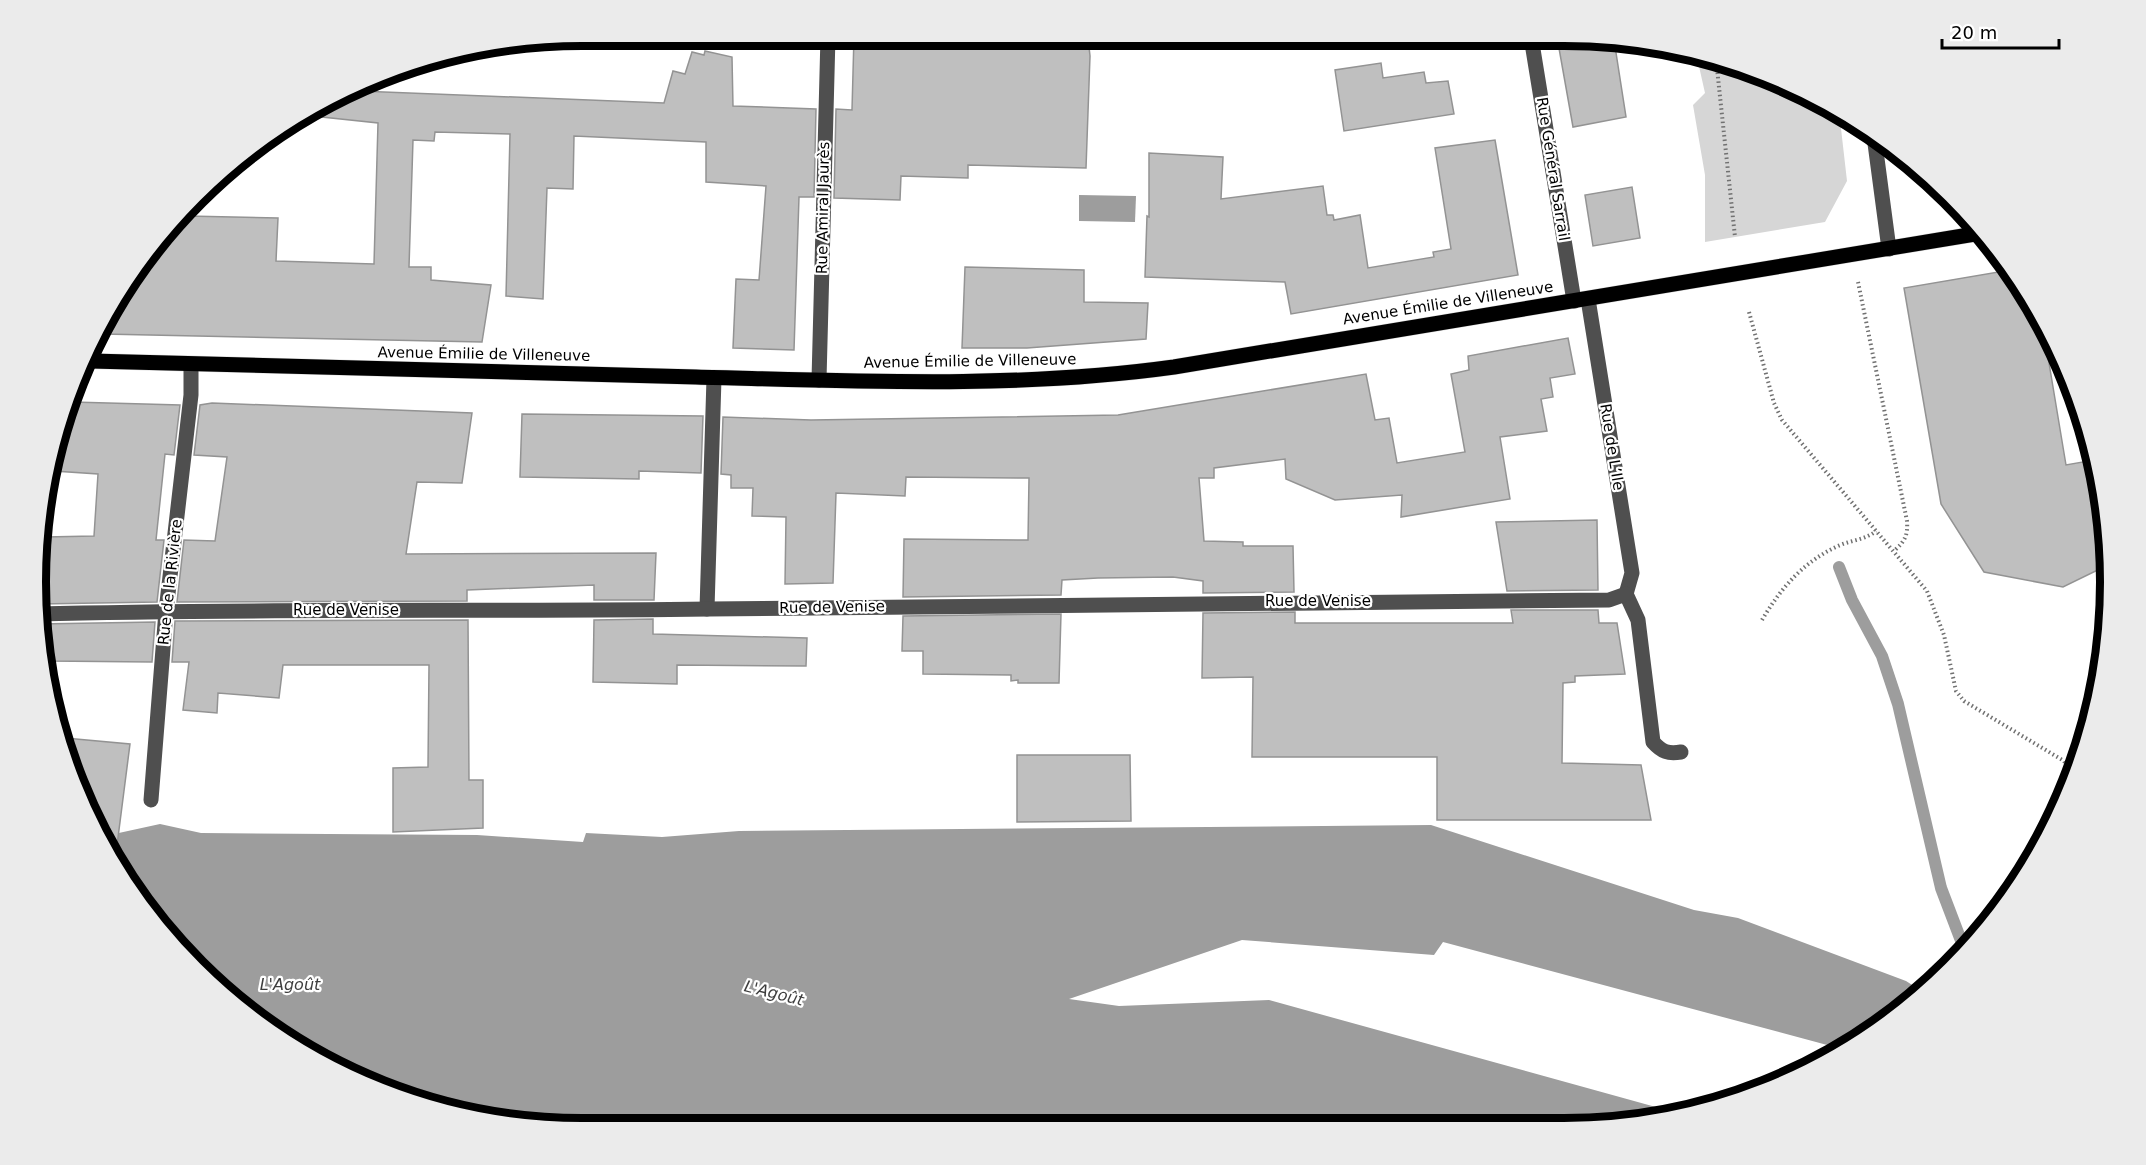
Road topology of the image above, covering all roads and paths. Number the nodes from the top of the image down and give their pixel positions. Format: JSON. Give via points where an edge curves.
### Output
{"nodes":[{"id":1,"x":828,"y":46,"type":"edge"},
{"id":2,"x":1533,"y":46,"type":"edge"},
{"id":3,"x":1717,"y":69,"type":"edge"},
{"id":4,"x":1875,"y":147,"type":"edge"},
{"id":5,"x":1971,"y":235,"type":"edge"},
{"id":6,"x":1736,"y":237,"type":"dead end"},
{"id":7,"x":1889,"y":249,"type":"junction"},
{"id":8,"x":1854,"y":255,"type":"junction"},
{"id":9,"x":1581,"y":300,"type":"junction"},
{"id":10,"x":1749,"y":312,"type":"dead end"},
{"id":11,"x":94,"y":362,"type":"edge"},
{"id":12,"x":191,"y":364,"type":"junction"},
{"id":13,"x":714,"y":378,"type":"junction"},
{"id":14,"x":819,"y":380,"type":"junction"},
{"id":15,"x":1876,"y":531,"type":"junction"},
{"id":16,"x":1895,"y":550,"type":"junction"},
{"id":17,"x":1626,"y":594,"type":"junction"},
{"id":18,"x":707,"y":609,"type":"junction"},
{"id":19,"x":166,"y":611,"type":"junction"},
{"id":20,"x":48,"y":614,"type":"edge"},
{"id":21,"x":1762,"y":620,"type":"dead end"},
{"id":22,"x":1681,"y":752,"type":"dead end"},
{"id":23,"x":2067,"y":766,"type":"edge"},
{"id":24,"x":151,"y":800,"type":"dead end"}],
"edges":[{"from":1,"to":14,"type":"street","name":"Rue Amiral Jaurès"},
{"from":2,"to":9,"type":"street","name":"Rue Général Sarrail"},
{"from":3,"to":6,"type":"path"},
{"from":4,"to":7,"type":"street"},
{"from":5,"to":7,"type":"main road","name":"Avenue Émilie de Villeneuve"},
{"from":7,"to":8,"type":"main road","name":"Avenue Émilie de Villeneuve"},
{"from":8,"to":9,"type":"main road","name":"Avenue Émilie de Villeneuve"},
{"from":8,"to":16,"type":"path","via":[[1907,521],[1908,533]]},
{"from":9,"to":14,"type":"main road","name":"Avenue Émilie de Villeneuve","via":[[1126,374],[1001,382]]},
{"from":9,"to":17,"type":"street","name":"Rue de L’Ile","via":[[1632,573]]},
{"from":10,"to":15,"type":"path","via":[[1782,420]]},
{"from":11,"to":12,"type":"main road","name":"Avenue Émilie de Villeneuve"},
{"from":12,"to":13,"type":"main road","name":"Avenue Émilie de Villeneuve"},
{"from":12,"to":19,"type":"street","name":"Rue de la Rivière"},
{"from":13,"to":14,"type":"main road","name":"Avenue Émilie de Villeneuve"},
{"from":13,"to":18,"type":"street"},
{"from":15,"to":16,"type":"path"},
{"from":15,"to":21,"type":"path","via":[[1810,562],[1790,579]]},
{"from":16,"to":23,"type":"path","via":[[1934,606],[1956,691],[1964,701]]},
{"from":17,"to":18,"type":"street","name":"Rue de Venise","via":[[1609,600],[1106,602]]},
{"from":17,"to":22,"type":"street","via":[[1638,620],[1653,742],[1670,754]]},
{"from":18,"to":19,"type":"street","name":"Rue de Venise"},
{"from":19,"to":20,"type":"street","name":"Rue de Venise"},
{"from":19,"to":24,"type":"street","name":"Rue de la Rivière"}]}
